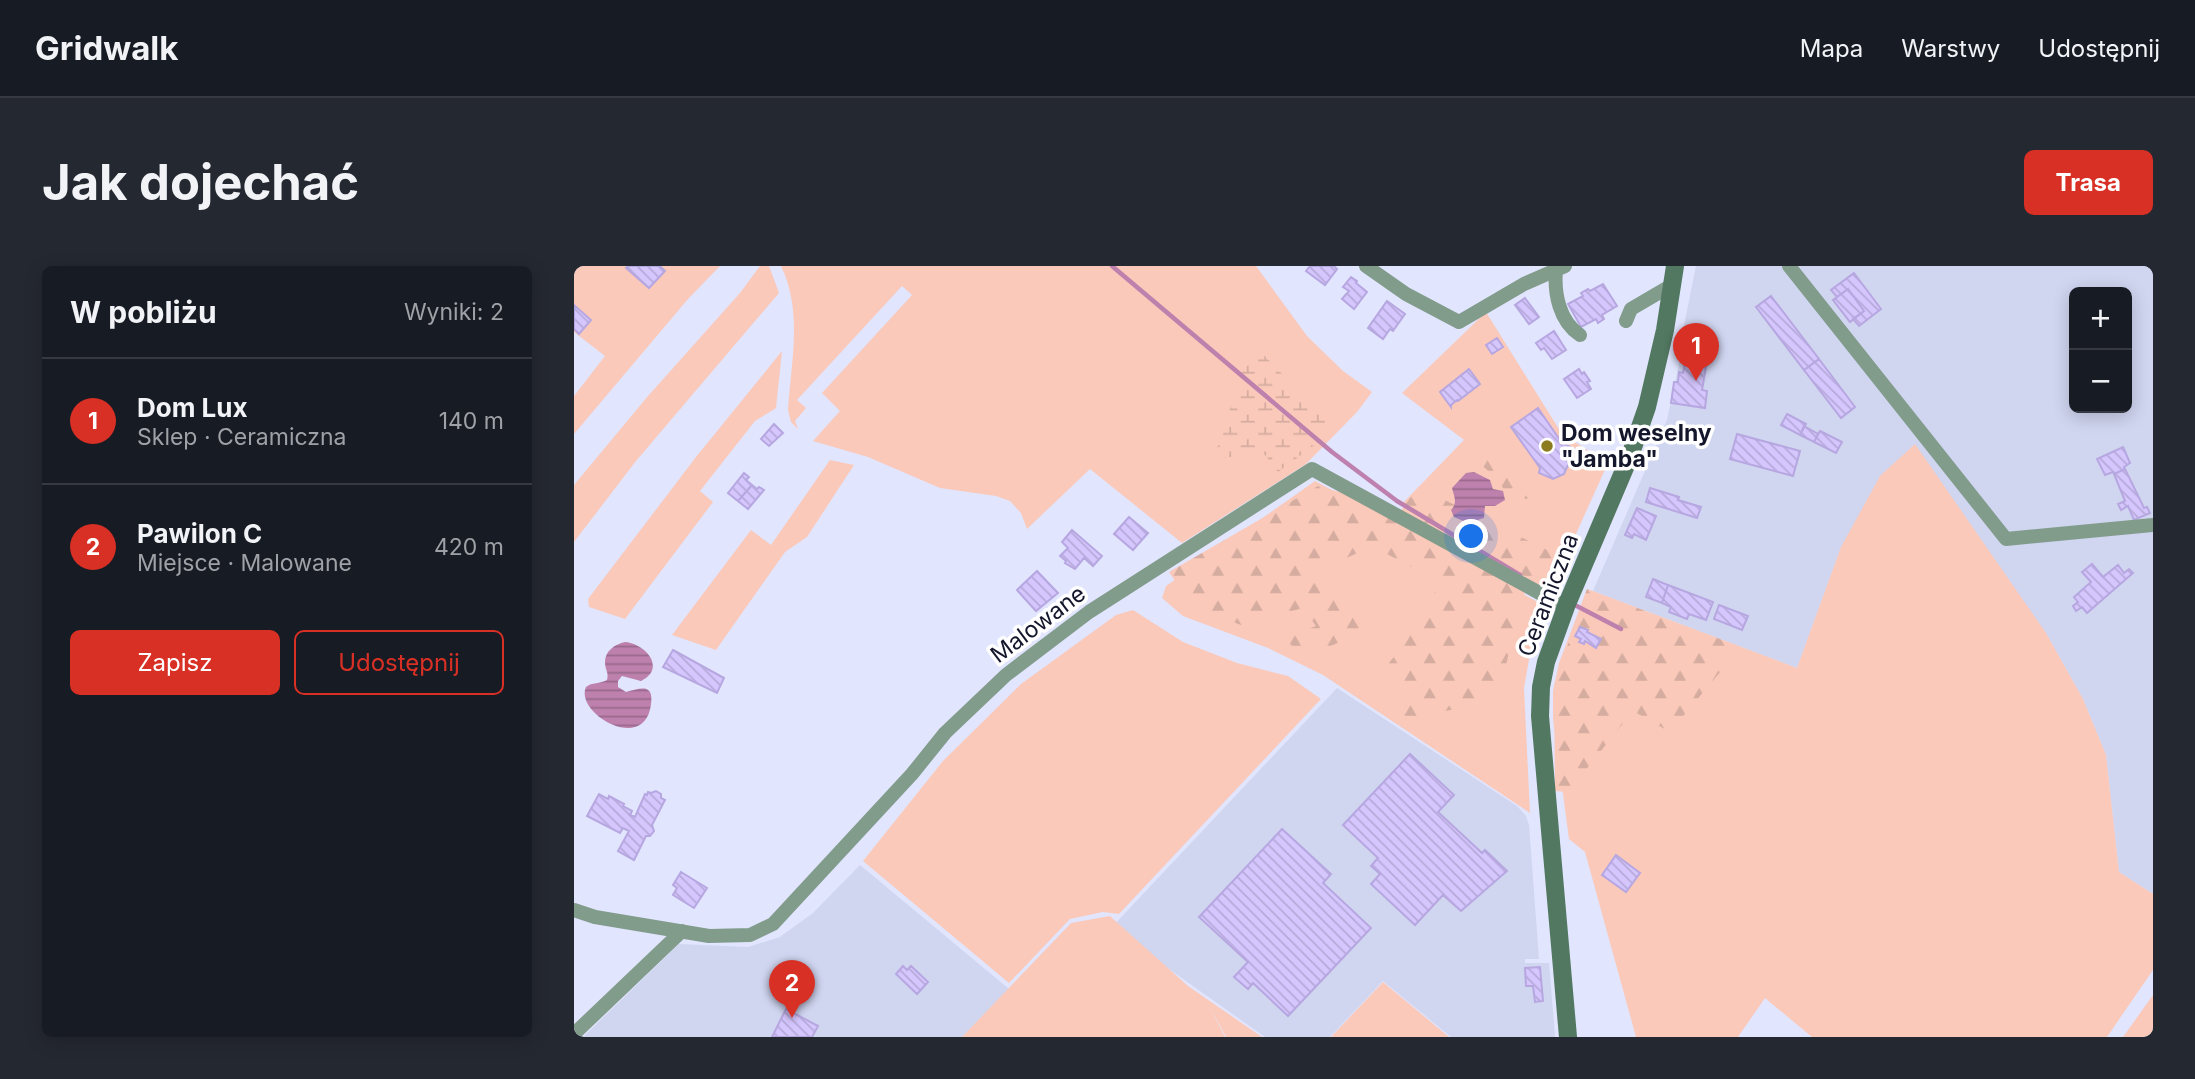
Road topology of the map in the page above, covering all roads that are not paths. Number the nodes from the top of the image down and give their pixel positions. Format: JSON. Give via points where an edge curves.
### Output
{"nodes":[{"id":1,"x":1366,"y":266,"type":"edge"},
{"id":2,"x":1675,"y":266,"type":"edge"},
{"id":3,"x":1789,"y":266,"type":"edge"},
{"id":4,"x":1560,"y":268,"type":"edge"},
{"id":5,"x":1672,"y":285,"type":"junction"},
{"id":6,"x":1626,"y":321,"type":"dead end"},
{"id":7,"x":1580,"y":335,"type":"dead end"},
{"id":8,"x":2153,"y":525,"type":"edge"},
{"id":9,"x":1568,"y":602,"type":"junction"},
{"id":10,"x":574,"y":910,"type":"edge"},
{"id":11,"x":682,"y":931,"type":"junction"},
{"id":12,"x":574,"y":1034,"type":"edge"},
{"id":13,"x":1567,"y":1037,"type":"edge"}],
"edges":[{"from":1,"to":4,"type":"street","via":[[1459,322]]},
{"from":2,"to":5,"type":"street","name":"Ceramiczna"},
{"from":3,"to":8,"type":"street","via":[[2006,539]]},
{"from":4,"to":7,"type":"street","via":[[1555,289],[1558,304]]},
{"from":5,"to":6,"type":"street","via":[[1631,309]]},
{"from":5,"to":9,"type":"street","name":"Ceramiczna","via":[[1647,407]]},
{"from":9,"to":11,"type":"street","name":"Malowane","via":[[1556,602],[1312,469],[1089,612],[1006,675],[945,733],[773,924],[750,935],[730,937]]},
{"from":9,"to":13,"type":"street","name":"Ceramiczna","via":[[1546,662],[1540,716]]},
{"from":10,"to":11,"type":"street","name":"Malowane","via":[[595,918]]},
{"from":11,"to":12,"type":"street"}]}
